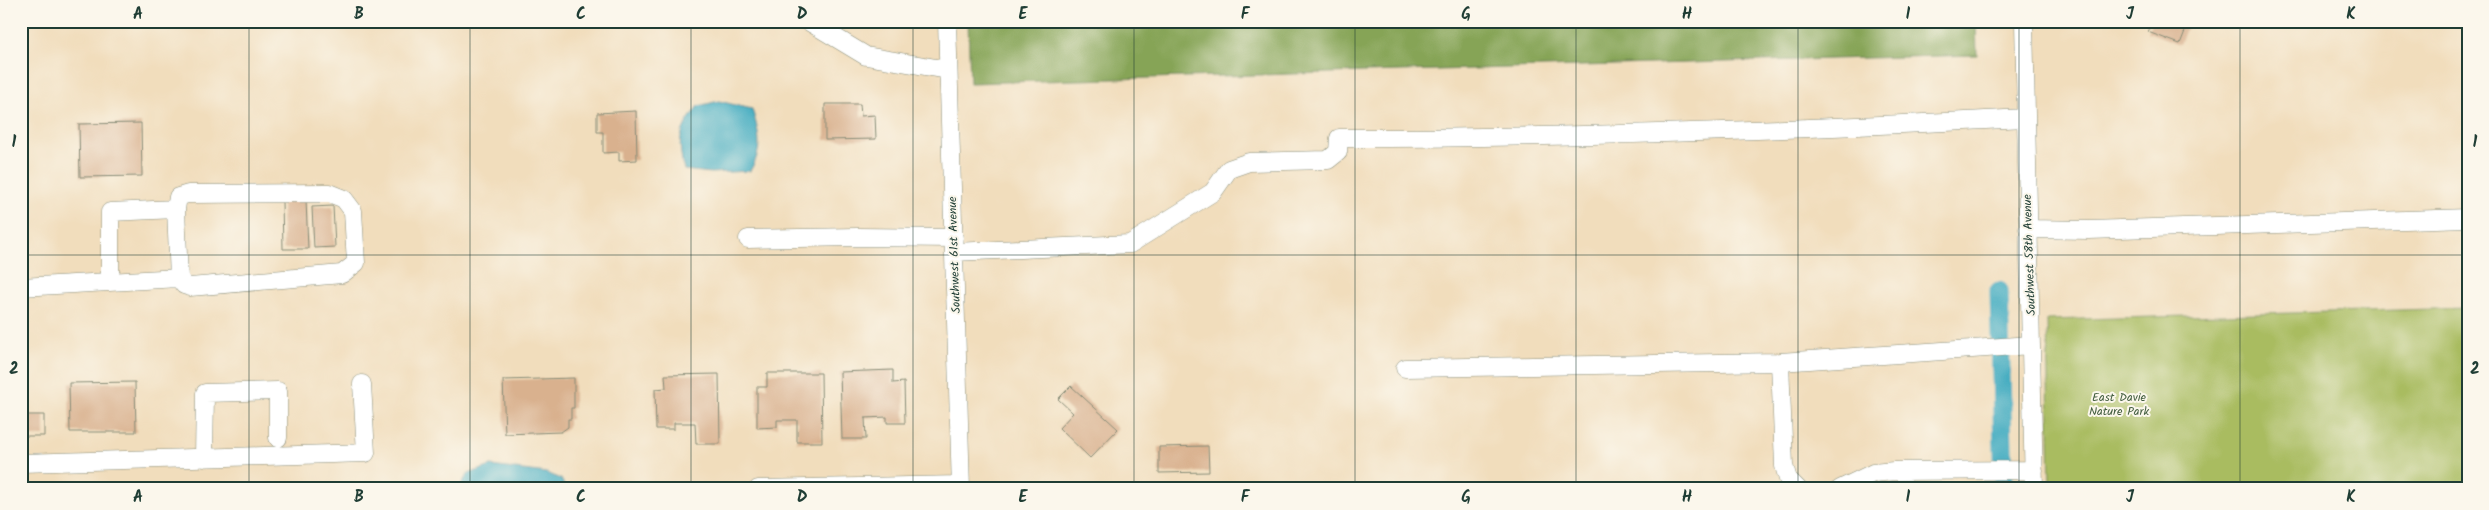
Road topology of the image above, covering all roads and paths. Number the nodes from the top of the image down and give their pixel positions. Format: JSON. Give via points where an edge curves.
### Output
{"nodes":[{"id":1,"x":808,"y":21,"type":"edge"},
{"id":2,"x":947,"y":21,"type":"edge"},
{"id":3,"x":2024,"y":21,"type":"edge"},
{"id":4,"x":948,"y":70,"type":"junction"},
{"id":5,"x":2025,"y":118,"type":"junction"},
{"id":6,"x":176,"y":210,"type":"junction"},
{"id":7,"x":2468,"y":218,"type":"edge"},
{"id":8,"x":2028,"y":229,"type":"junction"},
{"id":9,"x":748,"y":240,"type":"dead end"},
{"id":10,"x":954,"y":245,"type":"junction"},
{"id":11,"x":179,"y":278,"type":"junction"},
{"id":12,"x":110,"y":282,"type":"junction"},
{"id":13,"x":21,"y":286,"type":"edge"},
{"id":14,"x":2025,"y":345,"type":"junction"},
{"id":15,"x":1780,"y":362,"type":"junction"},
{"id":16,"x":1405,"y":368,"type":"dead end"},
{"id":17,"x":362,"y":384,"type":"dead end"},
{"id":18,"x":278,"y":438,"type":"dead end"},
{"id":19,"x":204,"y":458,"type":"junction"},
{"id":20,"x":21,"y":463,"type":"edge"},
{"id":21,"x":2017,"y":470,"type":"junction"},
{"id":22,"x":961,"y":487,"type":"edge"},
{"id":23,"x":758,"y":489,"type":"edge"},
{"id":24,"x":1798,"y":489,"type":"edge"},
{"id":25,"x":1840,"y":489,"type":"edge"},
{"id":26,"x":2034,"y":489,"type":"edge"}],
"edges":[{"from":1,"to":4,"type":"street","via":[[866,56]]},
{"from":2,"to":4,"type":"street","name":"Southwest 61st Avenue"},
{"from":3,"to":5,"type":"street","name":"Southwest 58th Avenue"},
{"from":4,"to":10,"type":"street","name":"Southwest 61st Avenue"},
{"from":5,"to":8,"type":"street","name":"Southwest 58th Avenue"},
{"from":5,"to":10,"type":"street","via":[[1803,128],[1339,138],[1338,152],[1328,160],[1249,162],[1229,169],[1214,192],[1130,244]]},
{"from":6,"to":11,"type":"street"},
{"from":6,"to":11,"type":"street","via":[[178,197],[188,194],[329,193],[344,199],[353,211],[356,263],[342,274],[190,287]]},
{"from":6,"to":12,"type":"street","via":[[110,212]]},
{"from":7,"to":8,"type":"street"},
{"from":8,"to":14,"type":"street","name":"Southwest 58th Avenue"},
{"from":9,"to":10,"type":"street","via":[[858,237]]},
{"from":10,"to":22,"type":"street","name":"Southwest 61st Avenue"},
{"from":11,"to":12,"type":"street"},
{"from":12,"to":13,"type":"street"},
{"from":14,"to":15,"type":"street"},
{"from":14,"to":21,"type":"street","name":"Southwest 58th Avenue"},
{"from":15,"to":16,"type":"street"},
{"from":15,"to":24,"type":"street","via":[[1784,466],[1788,479]]},
{"from":17,"to":19,"type":"street","via":[[366,453]]},
{"from":18,"to":19,"type":"street","via":[[278,391],[205,393]]},
{"from":19,"to":20,"type":"street"},
{"from":21,"to":25,"type":"street","via":[[1873,473]]},
{"from":21,"to":26,"type":"street","name":"Southwest 58th Avenue"},
{"from":22,"to":23,"type":"street"}]}
